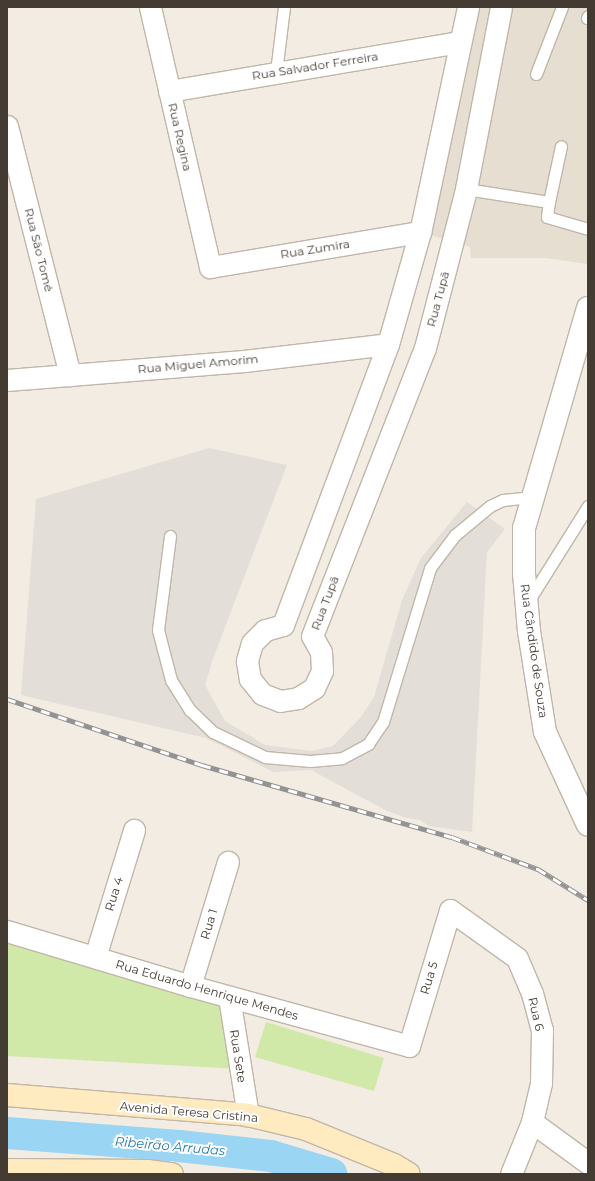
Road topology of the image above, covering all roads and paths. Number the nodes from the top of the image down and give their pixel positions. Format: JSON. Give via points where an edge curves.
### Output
{"nodes":[{"id":1,"x":150,"y":7,"type":"edge"},
{"id":2,"x":284,"y":7,"type":"edge"},
{"id":3,"x":468,"y":7,"type":"edge"},
{"id":4,"x":501,"y":7,"type":"edge"},
{"id":5,"x":562,"y":7,"type":"edge"},
{"id":6,"x":460,"y":42,"type":"junction"},
{"id":7,"x":276,"y":72,"type":"junction"},
{"id":8,"x":536,"y":74,"type":"dead end"},
{"id":9,"x":169,"y":91,"type":"junction"},
{"id":10,"x":7,"y":126,"type":"edge"},
{"id":11,"x":561,"y":146,"type":"dead end"},
{"id":12,"x":466,"y":189,"type":"junction"},
{"id":13,"x":15,"y":191,"type":"edge"},
{"id":14,"x":549,"y":202,"type":"junction"},
{"id":15,"x":588,"y":228,"type":"edge"},
{"id":16,"x":420,"y":232,"type":"junction"},
{"id":17,"x":210,"y":267,"type":"joint"},
{"id":18,"x":588,"y":308,"type":"edge"},
{"id":19,"x":388,"y":344,"type":"junction"},
{"id":20,"x":70,"y":375,"type":"junction"},
{"id":21,"x":7,"y":380,"type":"edge"},
{"id":22,"x":533,"y":497,"type":"junction"},
{"id":23,"x":588,"y":506,"type":"edge"},
{"id":24,"x":170,"y":536,"type":"dead end"},
{"id":25,"x":526,"y":604,"type":"junction"},
{"id":26,"x":588,"y":824,"type":"edge"},
{"id":27,"x":134,"y":830,"type":"dead end"},
{"id":28,"x":228,"y":862,"type":"dead end"},
{"id":29,"x":450,"y":910,"type":"joint"},
{"id":30,"x":7,"y":931,"type":"edge"},
{"id":31,"x":95,"y":957,"type":"junction"},
{"id":32,"x":190,"y":986,"type":"junction"},
{"id":33,"x":229,"y":997,"type":"junction"},
{"id":34,"x":409,"y":1046,"type":"joint"},
{"id":35,"x":7,"y":1095,"type":"edge"},
{"id":36,"x":248,"y":1115,"type":"junction"},
{"id":37,"x":532,"y":1122,"type":"junction"},
{"id":38,"x":588,"y":1163,"type":"edge"},
{"id":39,"x":7,"y":1170,"type":"edge"},
{"id":40,"x":397,"y":1171,"type":"edge"},
{"id":41,"x":148,"y":1172,"type":"edge"},
{"id":42,"x":172,"y":1174,"type":"edge"},
{"id":43,"x":511,"y":1174,"type":"edge"}],
"edges":[{"from":1,"to":9,"type":"street","name":"Rua Regina"},
{"from":2,"to":7,"type":"lane"},
{"from":3,"to":6,"type":"street","name":"Rua Tupã"},
{"from":4,"to":12,"type":"street","name":"Rua Tupã"},
{"from":5,"to":8,"type":"lane"},
{"from":6,"to":7,"type":"street","name":"Rua Salvador Ferreira"},
{"from":6,"to":16,"type":"street","name":"Rua Tupã"},
{"from":7,"to":9,"type":"street","name":"Rua Salvador Ferreira"},
{"from":9,"to":17,"type":"street","name":"Rua Regina"},
{"from":10,"to":13,"type":"street","name":"Rua São Tomé"},
{"from":11,"to":14,"type":"lane"},
{"from":12,"to":14,"type":"lane"},
{"from":12,"to":19,"type":"street","name":"Rua Tupã","via":[[425,348],[312,636],[322,652],[322,671],[314,688],[298,698],[280,701],[262,694],[250,679],[246,661],[252,643],[265,630],[283,625]]},
{"from":13,"to":20,"type":"street","name":"Rua São Tomé"},
{"from":14,"to":15,"type":"lane","via":[[547,217]]},
{"from":16,"to":17,"type":"street","name":"Rua Zumira"},
{"from":16,"to":19,"type":"street","name":"Rua Tupã"},
{"from":18,"to":22,"type":"street","name":"Rua Cândido de Souza"},
{"from":19,"to":20,"type":"street","name":"Rua Miguel Amorim","via":[[244,361]]},
{"from":20,"to":21,"type":"street","name":"Rua Miguel Amorim"},
{"from":22,"to":24,"type":"lane","via":[[503,500],[490,506],[455,535],[438,556],[430,568],[383,722],[368,744],[342,758],[310,761],[265,757],[213,732],[190,710],[171,680],[158,630]]},
{"from":22,"to":25,"type":"street","name":"Rua Cândido de Souza","via":[[524,528]]},
{"from":23,"to":25,"type":"lane"},
{"from":25,"to":26,"type":"street","name":"Rua Cândido de Souza","via":[[545,732]]},
{"from":27,"to":31,"type":"street","name":"Rua 4"},
{"from":28,"to":32,"type":"street","name":"Rua 1"},
{"from":29,"to":34,"type":"street","name":"Rua 5"},
{"from":29,"to":37,"type":"street","name":"Rua 6","via":[[517,958],[532,993],[542,1030],[541,1084]]},
{"from":30,"to":31,"type":"street","name":"Rua Eduardo Henrique Mendes"},
{"from":31,"to":32,"type":"street","name":"Rua Eduardo Henrique Mendes"},
{"from":32,"to":33,"type":"street","name":"Rua Eduardo Henrique Mendes"},
{"from":33,"to":34,"type":"street","name":"Rua Eduardo Henrique Mendes"},
{"from":33,"to":36,"type":"street","name":"Rua Sete"},
{"from":35,"to":36,"type":"main road","name":"Avenida Teresa Cristina"},
{"from":36,"to":40,"type":"main road","name":"Avenida Teresa Cristina","via":[[306,1129]]},
{"from":37,"to":38,"type":"street"},
{"from":37,"to":43,"type":"street","name":"Rua 6"},
{"from":39,"to":41,"type":"main road"},
{"from":41,"to":42,"type":"main road"}]}
